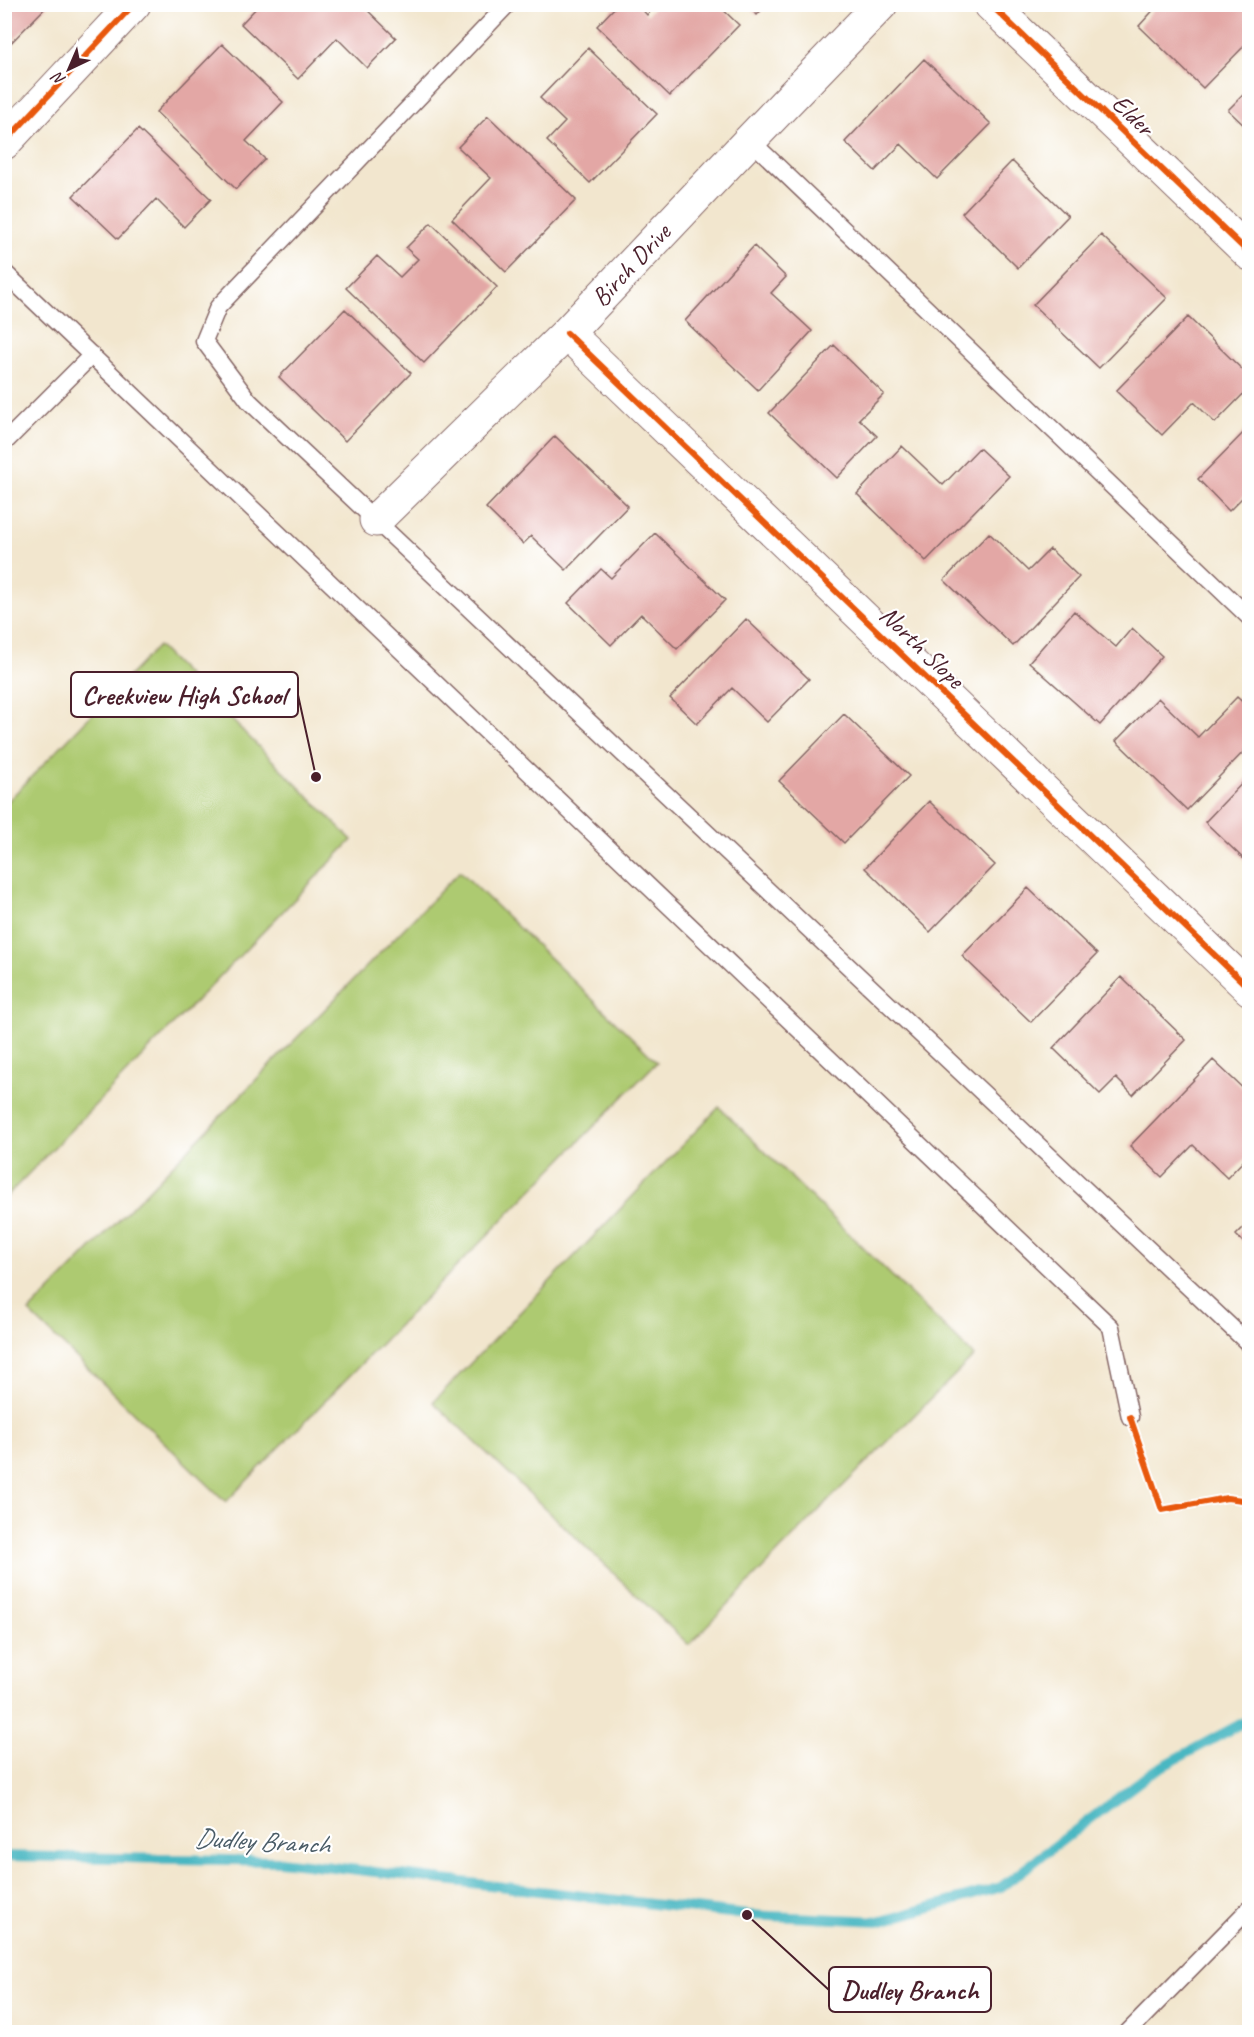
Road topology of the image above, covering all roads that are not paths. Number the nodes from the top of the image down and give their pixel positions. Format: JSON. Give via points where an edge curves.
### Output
{"nodes":[{"id":1,"x":134,"y":4,"type":"edge"},
{"id":2,"x":508,"y":4,"type":"edge"},
{"id":3,"x":881,"y":4,"type":"edge"},
{"id":4,"x":990,"y":4,"type":"edge"},
{"id":5,"x":750,"y":140,"type":"junction"},
{"id":6,"x":4,"y":143,"type":"edge"},
{"id":7,"x":1250,"y":254,"type":"edge"},
{"id":8,"x":4,"y":272,"type":"edge"},
{"id":9,"x":567,"y":333,"type":"junction"},
{"id":10,"x":92,"y":355,"type":"junction"},
{"id":11,"x":4,"y":443,"type":"edge"},
{"id":12,"x":376,"y":520,"type":"junction"},
{"id":13,"x":1250,"y":618,"type":"edge"},
{"id":14,"x":1250,"y":989,"type":"edge"},
{"id":15,"x":1250,"y":1346,"type":"edge"},
{"id":16,"x":1130,"y":1417,"type":"dead end"},
{"id":17,"x":1250,"y":1908,"type":"edge"},
{"id":18,"x":1128,"y":2032,"type":"edge"}],
"edges":[{"from":1,"to":6,"type":"street"},
{"from":2,"to":12,"type":"lane","via":[[218,307],[204,341],[249,400]]},
{"from":3,"to":5,"type":"street","name":"Birch Drive"},
{"from":4,"to":7,"type":"street","name":"Elder"},
{"from":5,"to":9,"type":"street","name":"Birch Drive"},
{"from":5,"to":13,"type":"lane"},
{"from":8,"to":10,"type":"lane"},
{"from":9,"to":12,"type":"street","name":"Birch Drive"},
{"from":9,"to":14,"type":"street","name":"North Slope"},
{"from":10,"to":11,"type":"lane"},
{"from":10,"to":16,"type":"lane","via":[[1111,1327]]},
{"from":12,"to":15,"type":"lane"},
{"from":17,"to":18,"type":"lane"}]}
